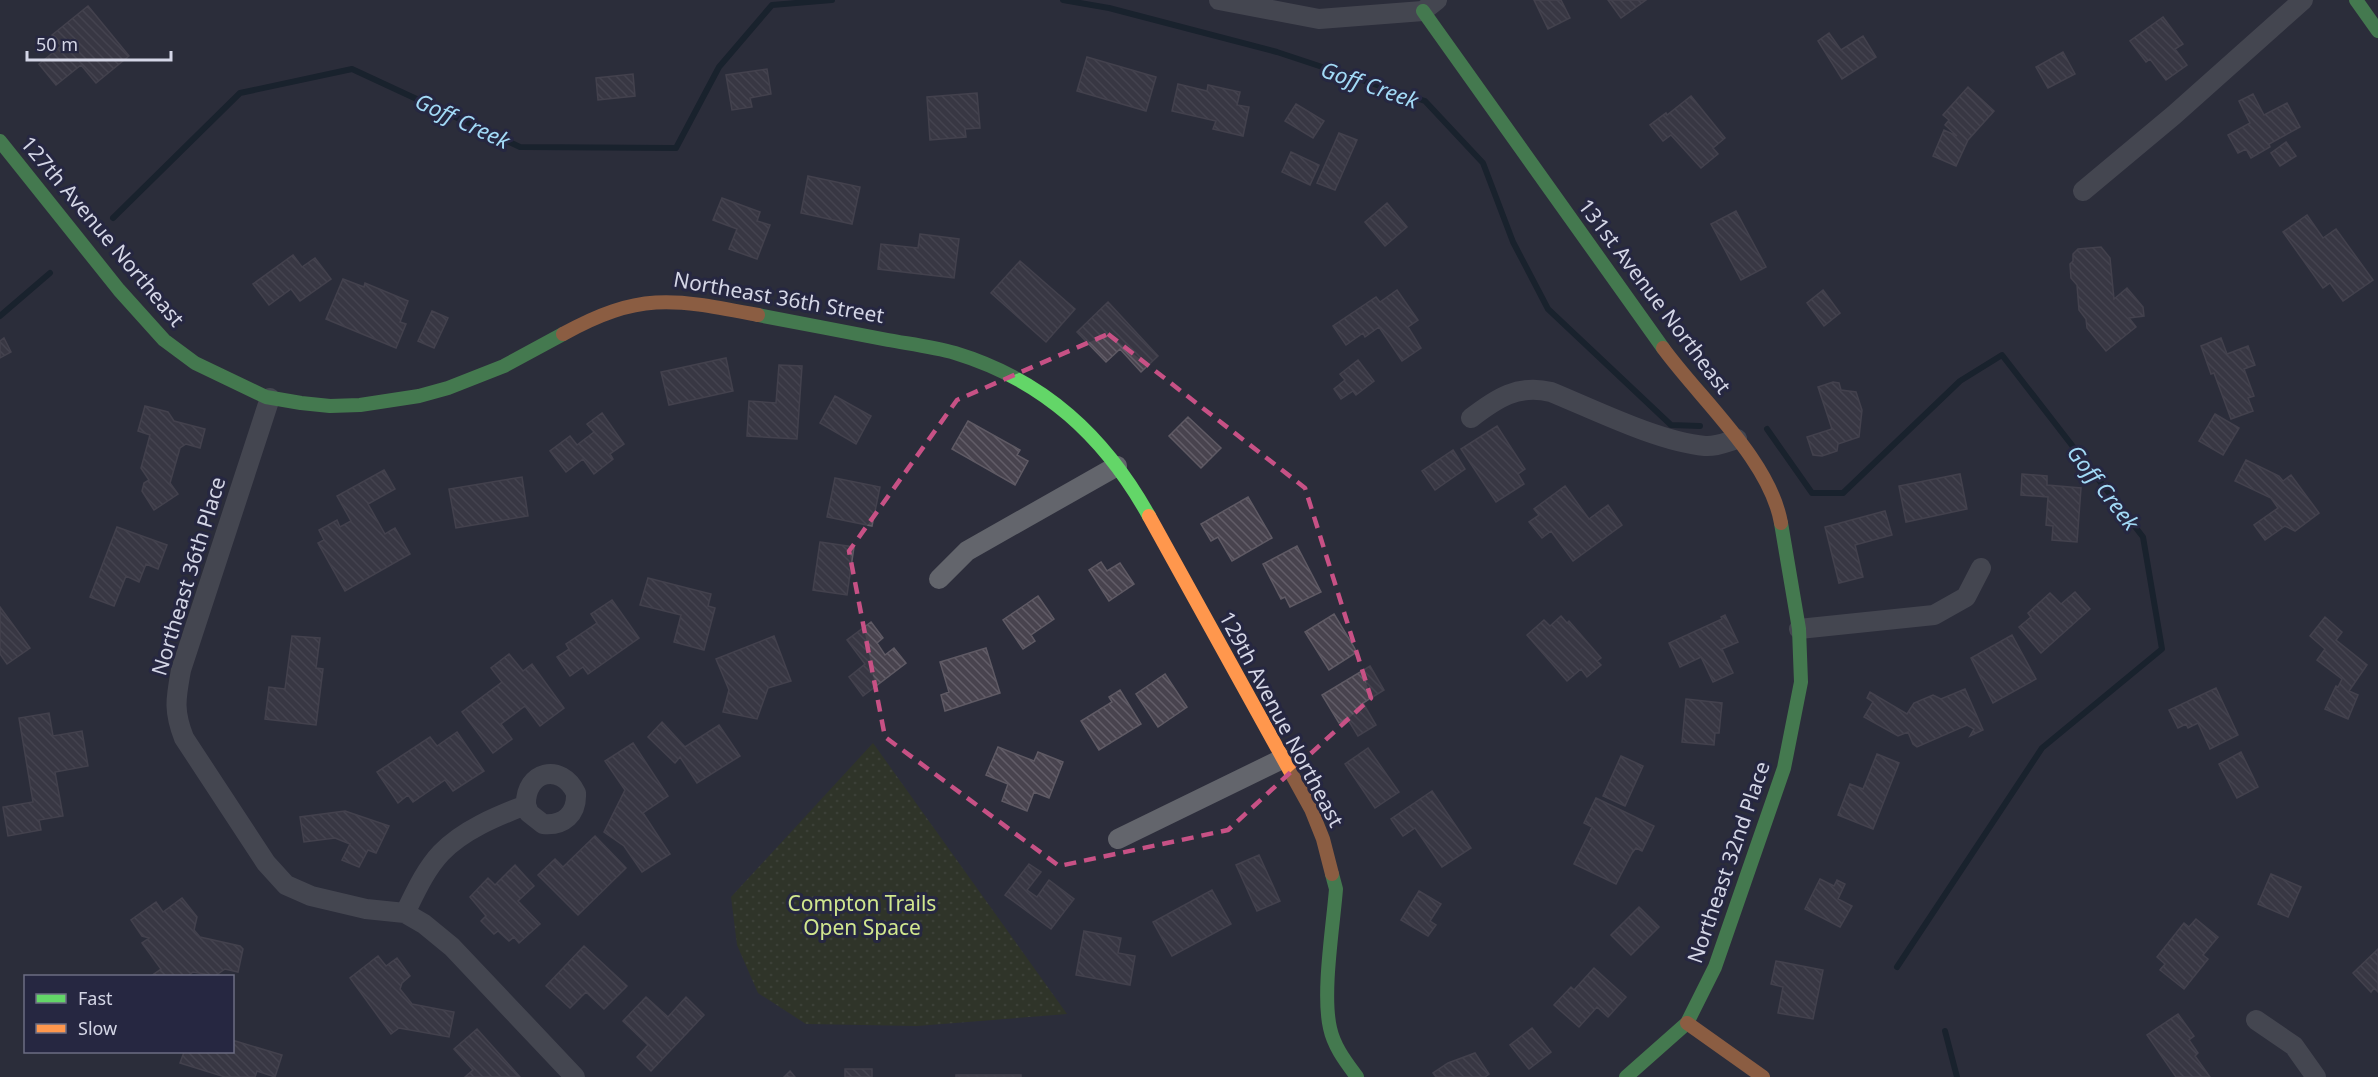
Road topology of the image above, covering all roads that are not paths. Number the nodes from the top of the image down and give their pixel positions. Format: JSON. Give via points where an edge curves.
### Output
{"nodes":[{"id":1,"x":1219,"y":0,"type":"edge"},
{"id":2,"x":2303,"y":0,"type":"edge"},
{"id":3,"x":2356,"y":0,"type":"edge"},
{"id":4,"x":1430,"y":5,"type":"edge"},
{"id":5,"x":2378,"y":30,"type":"edge"},
{"id":6,"x":0,"y":141,"type":"edge"},
{"id":7,"x":2083,"y":191,"type":"dead end"},
{"id":8,"x":270,"y":398,"type":"junction"},
{"id":9,"x":1471,"y":418,"type":"dead end"},
{"id":10,"x":1737,"y":439,"type":"junction"},
{"id":11,"x":1117,"y":466,"type":"junction"},
{"id":12,"x":1981,"y":568,"type":"dead end"},
{"id":13,"x":939,"y":579,"type":"dead end"},
{"id":14,"x":1799,"y":629,"type":"junction"},
{"id":15,"x":1282,"y":759,"type":"junction"},
{"id":16,"x":526,"y":805,"type":"dead end"},
{"id":17,"x":1118,"y":839,"type":"dead end"},
{"id":18,"x":405,"y":914,"type":"junction"},
{"id":19,"x":2256,"y":1020,"type":"dead end"},
{"id":20,"x":1688,"y":1023,"type":"junction"},
{"id":21,"x":575,"y":1077,"type":"edge"},
{"id":22,"x":1357,"y":1077,"type":"edge"},
{"id":23,"x":1626,"y":1077,"type":"edge"},
{"id":24,"x":1763,"y":1077,"type":"edge"},
{"id":25,"x":2316,"y":1077,"type":"edge"}],
"edges":[{"from":1,"to":4,"type":"street","via":[[1319,20]]},
{"from":2,"to":7,"type":"street"},
{"from":3,"to":5,"type":"street"},
{"from":4,"to":10,"type":"street","name":"131st Avenue Northeast","via":[[1666,352]]},
{"from":6,"to":8,"type":"street","name":"127th Avenue Northeast","via":[[129,303],[165,342],[204,369]]},
{"from":8,"to":11,"type":"street","name":"Northeast 36th Street","via":[[328,406],[420,398],[507,364],[607,312],[669,300],[954,353],[987,365],[1062,407]]},
{"from":8,"to":18,"type":"street","name":"Northeast 36th Place","via":[[184,660],[176,717],[184,738],[240,826],[286,885],[312,896]]},
{"from":9,"to":10,"type":"street","via":[[1495,400],[1537,388],[1682,442],[1718,446]]},
{"from":10,"to":14,"type":"street","name":"131st Avenue Northeast","via":[[1779,508]]},
{"from":11,"to":13,"type":"street","via":[[967,551]]},
{"from":11,"to":15,"type":"street","name":"129th Avenue Northeast"},
{"from":12,"to":14,"type":"street","via":[[1966,597],[1934,615]]},
{"from":14,"to":20,"type":"street","name":"Northeast 32nd Place","via":[[1802,682],[1784,768],[1715,967]]},
{"from":15,"to":17,"type":"street"},
{"from":15,"to":22,"type":"street","name":"129th Avenue Northeast","via":[[1311,809],[1336,889],[1328,991],[1330,1028]]},
{"from":16,"to":18,"type":"street","via":[[499,815],[441,854]]},
{"from":18,"to":21,"type":"street","via":[[452,947]]},
{"from":19,"to":25,"type":"street","via":[[2294,1046]]},
{"from":20,"to":23,"type":"street","name":"Northeast 32nd Place"},
{"from":20,"to":24,"type":"street"}]}
